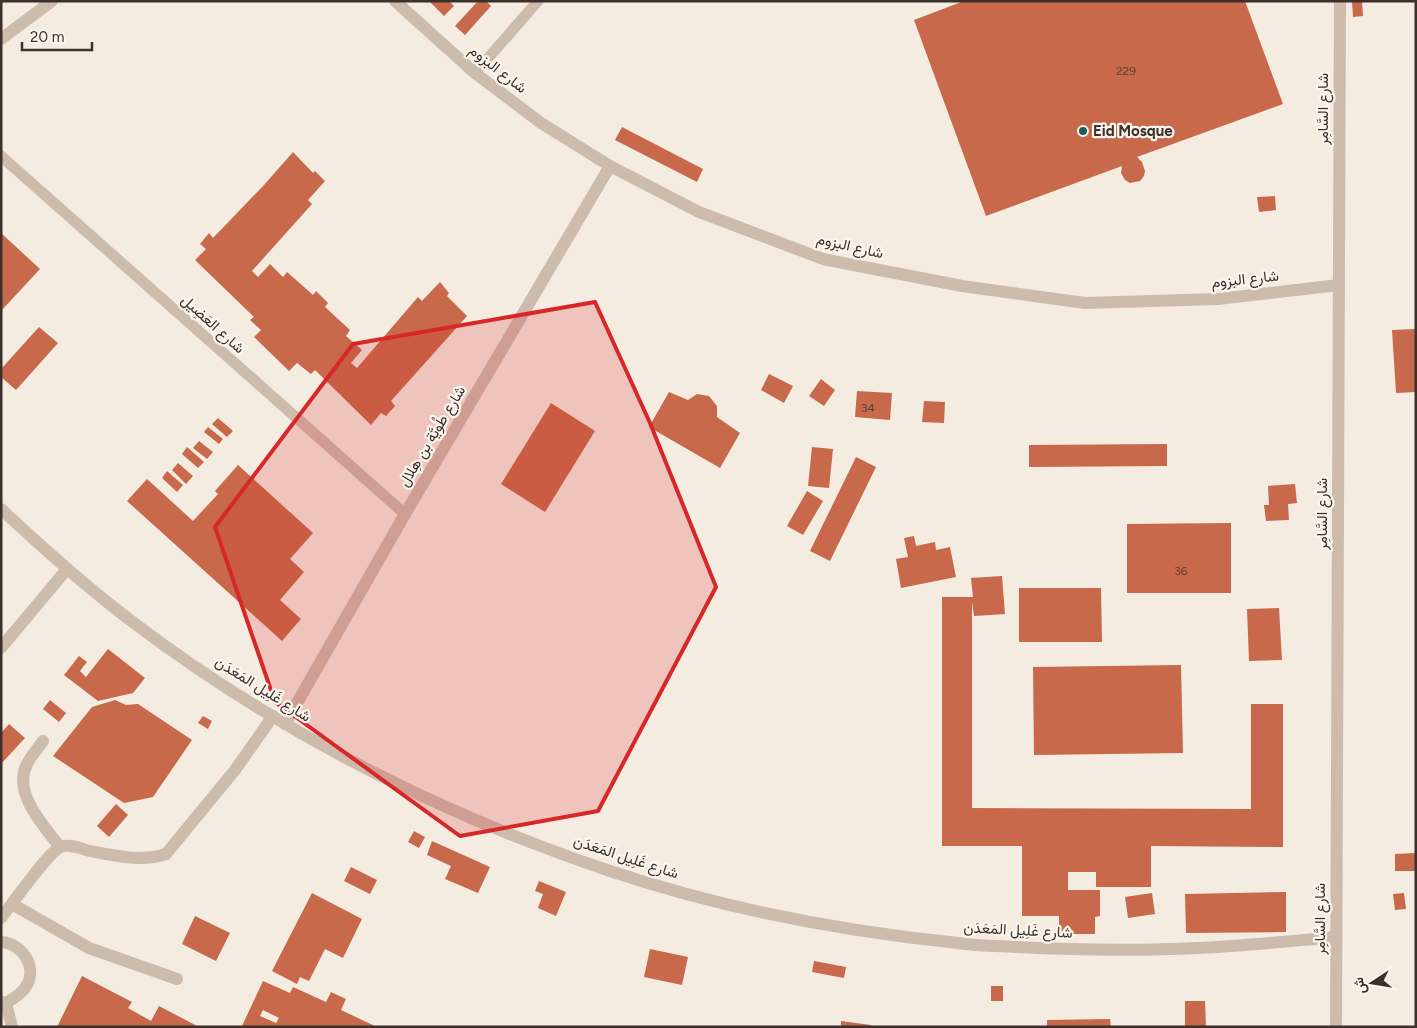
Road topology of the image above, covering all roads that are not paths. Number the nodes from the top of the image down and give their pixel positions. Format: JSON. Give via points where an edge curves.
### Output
{"nodes":[{"id":1,"x":52,"y":1,"type":"edge"},
{"id":2,"x":395,"y":1,"type":"edge"},
{"id":3,"x":538,"y":1,"type":"edge"},
{"id":4,"x":1340,"y":1,"type":"edge"},
{"id":5,"x":1,"y":39,"type":"edge"},
{"id":6,"x":475,"y":73,"type":"junction"},
{"id":7,"x":1,"y":156,"type":"edge"},
{"id":8,"x":610,"y":166,"type":"junction"},
{"id":9,"x":1339,"y":285,"type":"junction"},
{"id":10,"x":1,"y":510,"type":"edge"},
{"id":11,"x":405,"y":514,"type":"junction"},
{"id":12,"x":67,"y":569,"type":"junction"},
{"id":13,"x":1,"y":648,"type":"edge"},
{"id":14,"x":272,"y":716,"type":"junction"},
{"id":15,"x":284,"y":724,"type":"junction"},
{"id":16,"x":43,"y":741,"type":"dead end"},
{"id":17,"x":60,"y":847,"type":"junction"},
{"id":18,"x":12,"y":904,"type":"junction"},
{"id":19,"x":1,"y":918,"type":"edge"},
{"id":20,"x":1336,"y":937,"type":"junction"},
{"id":21,"x":1,"y":942,"type":"edge"},
{"id":22,"x":177,"y":979,"type":"dead end"},
{"id":23,"x":4,"y":1002,"type":"edge"},
{"id":24,"x":12,"y":1027,"type":"edge"},
{"id":25,"x":1336,"y":1027,"type":"edge"}],
"edges":[{"from":1,"to":5,"type":"street"},
{"from":2,"to":6,"type":"street","name":"شارع البزوم"},
{"from":3,"to":6,"type":"lane"},
{"from":4,"to":9,"type":"street","name":"شارع السَّامِر"},
{"from":6,"to":8,"type":"street","name":"شارع البزوم","via":[[541,123]]},
{"from":7,"to":11,"type":"lane","name":"شارع العَضِيل"},
{"from":8,"to":9,"type":"street","name":"شارع البزوم","via":[[699,212],[823,259],[962,286],[1085,303],[1218,299]]},
{"from":8,"to":11,"type":"street","name":"شارع طُويَّة بن هِلال"},
{"from":9,"to":20,"type":"street","name":"شارع السَّامِر"},
{"from":10,"to":12,"type":"street","name":"شارع غَلِيل المَعَدَن"},
{"from":11,"to":15,"type":"street","name":"شارع طُويَّة بن هِلال"},
{"from":12,"to":13,"type":"street"},
{"from":12,"to":14,"type":"street","name":"شارع غَلِيل المَعَدَن","via":[[134,623]]},
{"from":14,"to":15,"type":"street","name":"شارع غَلِيل المَعَدَن"},
{"from":14,"to":17,"type":"street","via":[[235,770],[166,854],[156,858],[134,858],[71,845]]},
{"from":15,"to":20,"type":"street","name":"شارع غَلِيل المَعَدَن","via":[[390,781],[499,830],[602,868],[726,904],[843,928],[961,944],[1080,950],[1199,948]]},
{"from":16,"to":17,"type":"street","via":[[26,765],[23,782],[28,805]]},
{"from":17,"to":18,"type":"street","via":[[43,863]]},
{"from":18,"to":19,"type":"street"},
{"from":18,"to":22,"type":"street","via":[[89,948]]},
{"from":20,"to":25,"type":"street","name":"شارع السَّامِر"},
{"from":21,"to":23,"type":"street","via":[[14,944],[27,956],[30,973],[26,987]]},
{"from":23,"to":24,"type":"street"}]}
